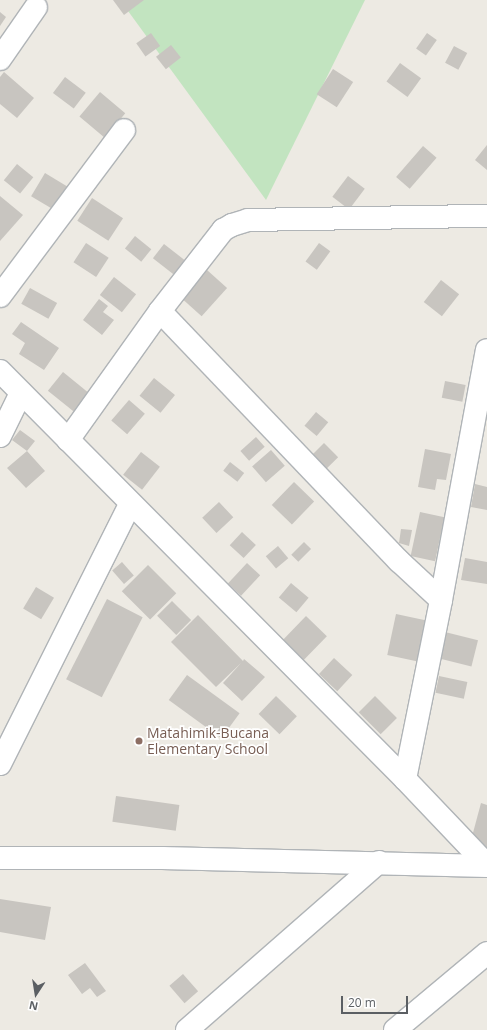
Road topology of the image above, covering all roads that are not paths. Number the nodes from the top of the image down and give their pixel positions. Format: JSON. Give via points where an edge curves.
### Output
{"nodes":[{"id":1,"x":36,"y":8,"type":"dead end"},
{"id":2,"x":0,"y":59,"type":"edge"},
{"id":3,"x":124,"y":130,"type":"dead end"},
{"id":4,"x":487,"y":216,"type":"edge"},
{"id":5,"x":0,"y":296,"type":"edge"},
{"id":6,"x":160,"y":311,"type":"junction"},
{"id":7,"x":487,"y":350,"type":"edge"},
{"id":8,"x":0,"y":371,"type":"edge"},
{"id":9,"x":21,"y":392,"type":"junction"},
{"id":10,"x":0,"y":436,"type":"edge"},
{"id":11,"x":68,"y":440,"type":"junction"},
{"id":12,"x":130,"y":504,"type":"junction"},
{"id":13,"x":441,"y":600,"type":"junction"},
{"id":14,"x":0,"y":764,"type":"edge"},
{"id":15,"x":405,"y":779,"type":"junction"},
{"id":16,"x":0,"y":858,"type":"edge"},
{"id":17,"x":379,"y":862,"type":"junction"},
{"id":18,"x":487,"y":866,"type":"edge"},
{"id":19,"x":487,"y":953,"type":"edge"},
{"id":20,"x":187,"y":1030,"type":"edge"},
{"id":21,"x":395,"y":1030,"type":"edge"}],
"edges":[{"from":1,"to":2,"type":"street"},
{"from":3,"to":5,"type":"street"},
{"from":4,"to":6,"type":"street","via":[[248,220],[224,230]]},
{"from":6,"to":11,"type":"street"},
{"from":6,"to":13,"type":"street","via":[[399,561]]},
{"from":7,"to":13,"type":"street"},
{"from":8,"to":9,"type":"street"},
{"from":9,"to":10,"type":"street"},
{"from":9,"to":11,"type":"street"},
{"from":11,"to":12,"type":"street"},
{"from":12,"to":14,"type":"street"},
{"from":12,"to":15,"type":"street"},
{"from":13,"to":15,"type":"street"},
{"from":15,"to":18,"type":"street"},
{"from":16,"to":17,"type":"street"},
{"from":17,"to":18,"type":"street"},
{"from":17,"to":20,"type":"street"},
{"from":19,"to":21,"type":"street"}]}
